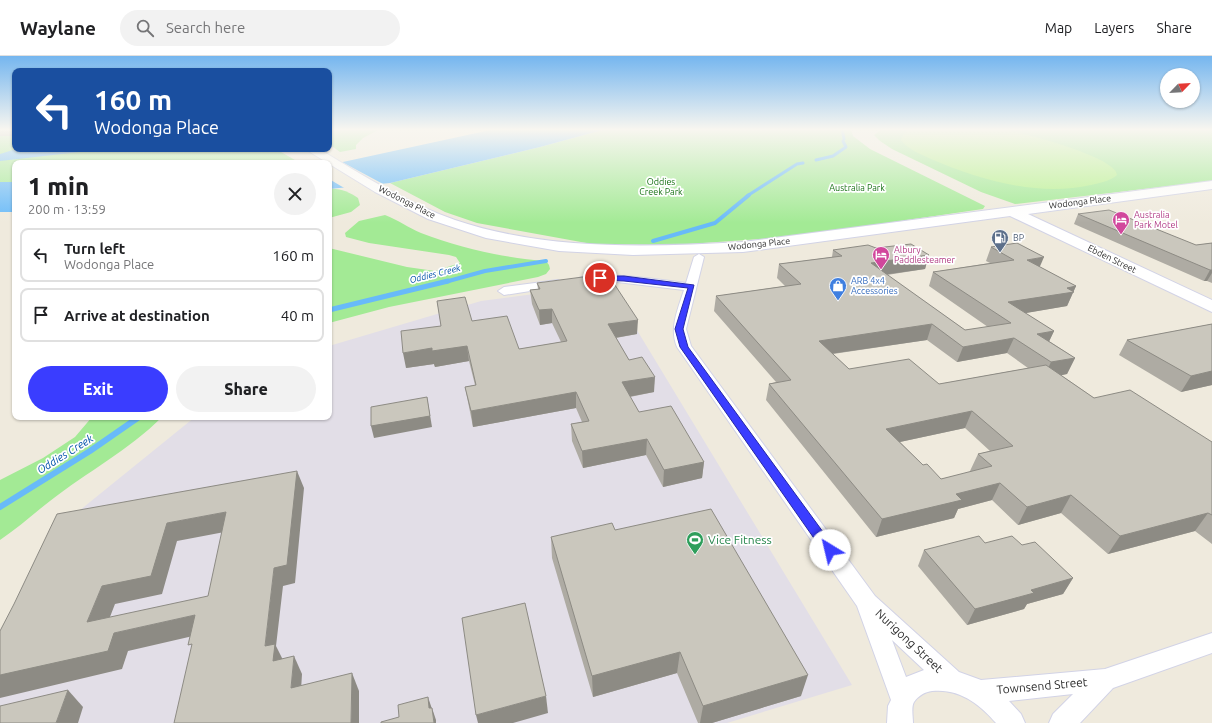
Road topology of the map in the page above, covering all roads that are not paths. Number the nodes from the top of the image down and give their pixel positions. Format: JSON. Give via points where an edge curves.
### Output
{"nodes":[{"id":1,"x":332,"y":166,"type":"edge"},
{"id":2,"x":332,"y":171,"type":"edge"},
{"id":3,"x":1212,"y":185,"type":"edge"},
{"id":4,"x":376,"y":192,"type":"junction"},
{"id":5,"x":1212,"y":194,"type":"edge"},
{"id":6,"x":1011,"y":211,"type":"junction"},
{"id":7,"x":1026,"y":218,"type":"junction"},
{"id":8,"x":699,"y":257,"type":"junction"},
{"id":9,"x":692,"y":286,"type":"junction"},
{"id":10,"x":504,"y":291,"type":"dead end"},
{"id":11,"x":1212,"y":307,"type":"edge"},
{"id":12,"x":867,"y":602,"type":"junction"},
{"id":13,"x":1212,"y":643,"type":"edge"},
{"id":14,"x":951,"y":680,"type":"junction"},
{"id":15,"x":1105,"y":680,"type":"junction"},
{"id":16,"x":979,"y":692,"type":"junction"},
{"id":17,"x":902,"y":698,"type":"junction"},
{"id":18,"x":900,"y":723,"type":"edge"},
{"id":19,"x":1012,"y":723,"type":"edge"},
{"id":20,"x":1062,"y":723,"type":"edge"}],
"edges":[{"from":1,"to":4,"type":"main road","name":"Wodonga Place"},
{"from":2,"to":4,"type":"main road","name":"Wodonga Place"},
{"from":3,"to":6,"type":"main road","name":"Wodonga Place"},
{"from":4,"to":6,"type":"main road","name":"Wodonga Place","via":[[467,228],[511,238],[559,245],[639,250],[743,247]]},
{"from":4,"to":8,"type":"main road","name":"Wodonga Place","via":[[424,222],[502,244],[584,255],[634,258]]},
{"from":5,"to":7,"type":"main road","name":"Wodonga Place"},
{"from":6,"to":7,"type":"main road","name":"Ebden Street"},
{"from":7,"to":8,"type":"main road","name":"Wodonga Place","via":[[784,251]]},
{"from":7,"to":11,"type":"main road","name":"Ebden Street"},
{"from":8,"to":9,"type":"street","name":"Nurigong Street"},
{"from":9,"to":10,"type":"street","via":[[609,278]]},
{"from":9,"to":12,"type":"street","name":"Nurigong Street","via":[[679,329],[684,347]]},
{"from":12,"to":14,"type":"street","name":"Nurigong Street"},
{"from":12,"to":17,"type":"street","name":"Nurigong Street"},
{"from":13,"to":15,"type":"street","name":"Townsend Street"},
{"from":14,"to":16,"type":"street","name":"Nurigong Street"},
{"from":14,"to":17,"type":"street","name":"Nurigong Street","via":[[935,679],[921,682],[910,688]]},
{"from":15,"to":16,"type":"street","name":"Townsend Street"},
{"from":15,"to":20,"type":"street","name":"Townsend Street"},
{"from":16,"to":19,"type":"street","name":"Nurigong Street","via":[[996,705]]},
{"from":17,"to":18,"type":"street","name":"Nurigong Street"}]}
